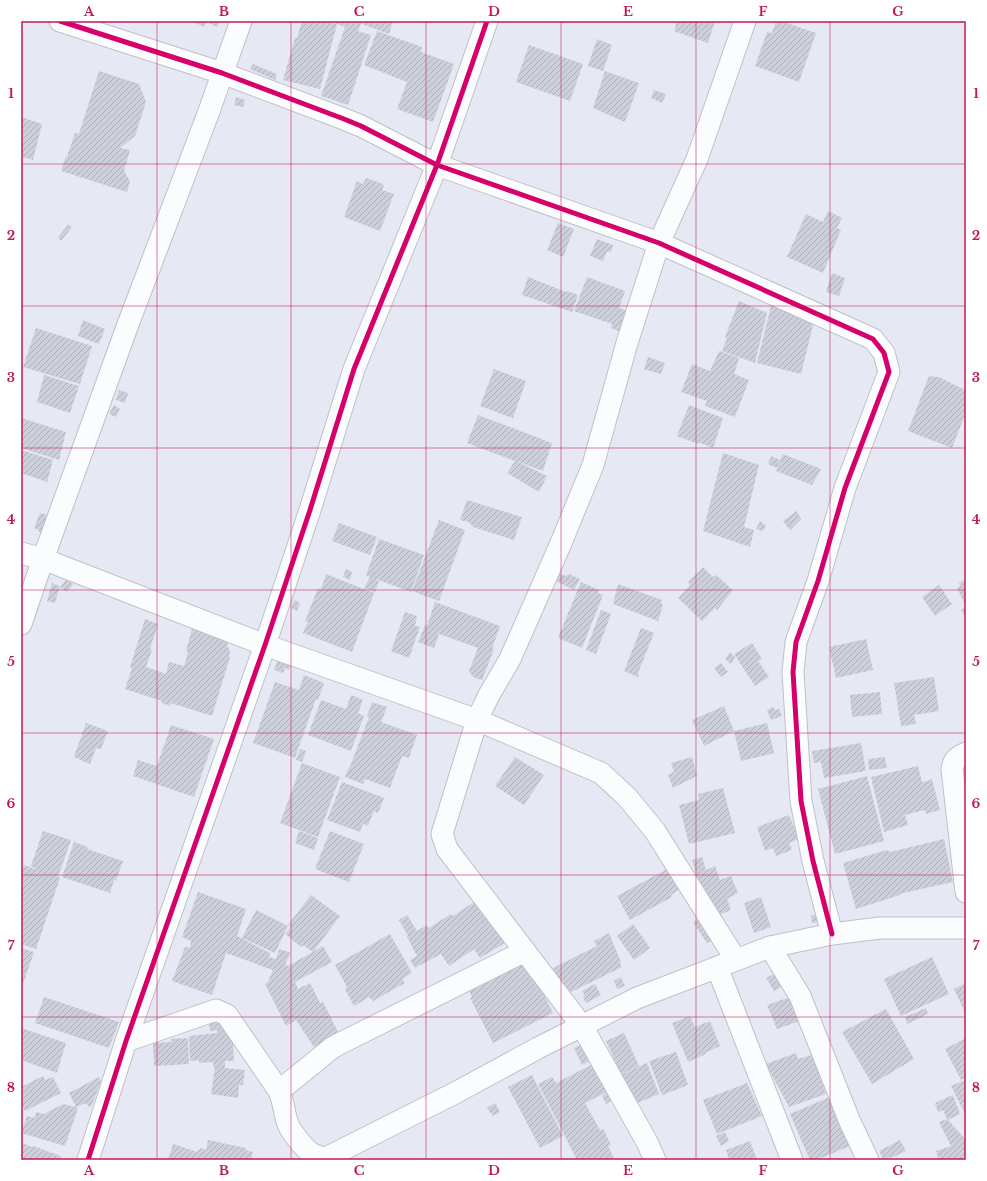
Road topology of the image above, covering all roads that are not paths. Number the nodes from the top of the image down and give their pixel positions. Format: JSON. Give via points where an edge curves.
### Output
{"nodes":[{"id":1,"x":60,"y":21,"type":"edge"},
{"id":2,"x":240,"y":21,"type":"edge"},
{"id":3,"x":487,"y":21,"type":"edge"},
{"id":4,"x":745,"y":21,"type":"edge"},
{"id":5,"x":222,"y":73,"type":"junction"},
{"id":6,"x":437,"y":165,"type":"junction"},
{"id":7,"x":658,"y":243,"type":"junction"},
{"id":8,"x":21,"y":553,"type":"edge"},
{"id":9,"x":42,"y":559,"type":"junction"},
{"id":10,"x":21,"y":624,"type":"edge"},
{"id":11,"x":265,"y":645,"type":"junction"},
{"id":12,"x":477,"y":720,"type":"junction"},
{"id":13,"x":966,"y":753,"type":"edge"},
{"id":14,"x":966,"y":892,"type":"edge"},
{"id":15,"x":966,"y":928,"type":"edge"},
{"id":16,"x":832,"y":934,"type":"junction"},
{"id":17,"x":770,"y":947,"type":"junction"},
{"id":18,"x":525,"y":951,"type":"junction"},
{"id":19,"x":726,"y":964,"type":"junction"},
{"id":20,"x":582,"y":1026,"type":"junction"},
{"id":21,"x":126,"y":1041,"type":"junction"},
{"id":22,"x":279,"y":1091,"type":"junction"},
{"id":23,"x":861,"y":1158,"type":"edge"},
{"id":24,"x":88,"y":1160,"type":"edge"},
{"id":25,"x":655,"y":1160,"type":"edge"},
{"id":26,"x":792,"y":1160,"type":"edge"}],
"edges":[{"from":1,"to":5,"type":"street"},
{"from":2,"to":5,"type":"street"},
{"from":3,"to":6,"type":"street"},
{"from":4,"to":7,"type":"street","via":[[697,158]]},
{"from":5,"to":6,"type":"street","via":[[361,126]]},
{"from":5,"to":9,"type":"street"},
{"from":6,"to":7,"type":"street"},
{"from":6,"to":11,"type":"street","via":[[354,369]]},
{"from":7,"to":12,"type":"street","via":[[592,465],[510,659]]},
{"from":7,"to":16,"type":"street","via":[[873,339],[884,353],[889,372],[844,488],[818,581],[796,642],[793,672],[801,801]]},
{"from":8,"to":9,"type":"street"},
{"from":9,"to":10,"type":"street"},
{"from":9,"to":11,"type":"street"},
{"from":11,"to":12,"type":"street"},
{"from":11,"to":21,"type":"street"},
{"from":12,"to":18,"type":"street","via":[[442,834],[447,849]]},
{"from":12,"to":19,"type":"street","via":[[601,773],[626,797],[655,831]]},
{"from":13,"to":14,"type":"street","via":[[957,756],[952,769]]},
{"from":15,"to":16,"type":"street","via":[[880,928]]},
{"from":16,"to":17,"type":"street"},
{"from":17,"to":19,"type":"street"},
{"from":17,"to":23,"type":"street","via":[[800,996],[850,1122]]},
{"from":18,"to":20,"type":"street"},
{"from":18,"to":22,"type":"street","via":[[340,1043]]},
{"from":19,"to":20,"type":"street","via":[[637,998]]},
{"from":19,"to":26,"type":"street"},
{"from":20,"to":22,"type":"street","via":[[326,1158],[311,1153],[292,1132]]},
{"from":20,"to":25,"type":"street"},
{"from":21,"to":22,"type":"street","via":[[216,1010],[227,1015]]},
{"from":21,"to":24,"type":"street"}]}
